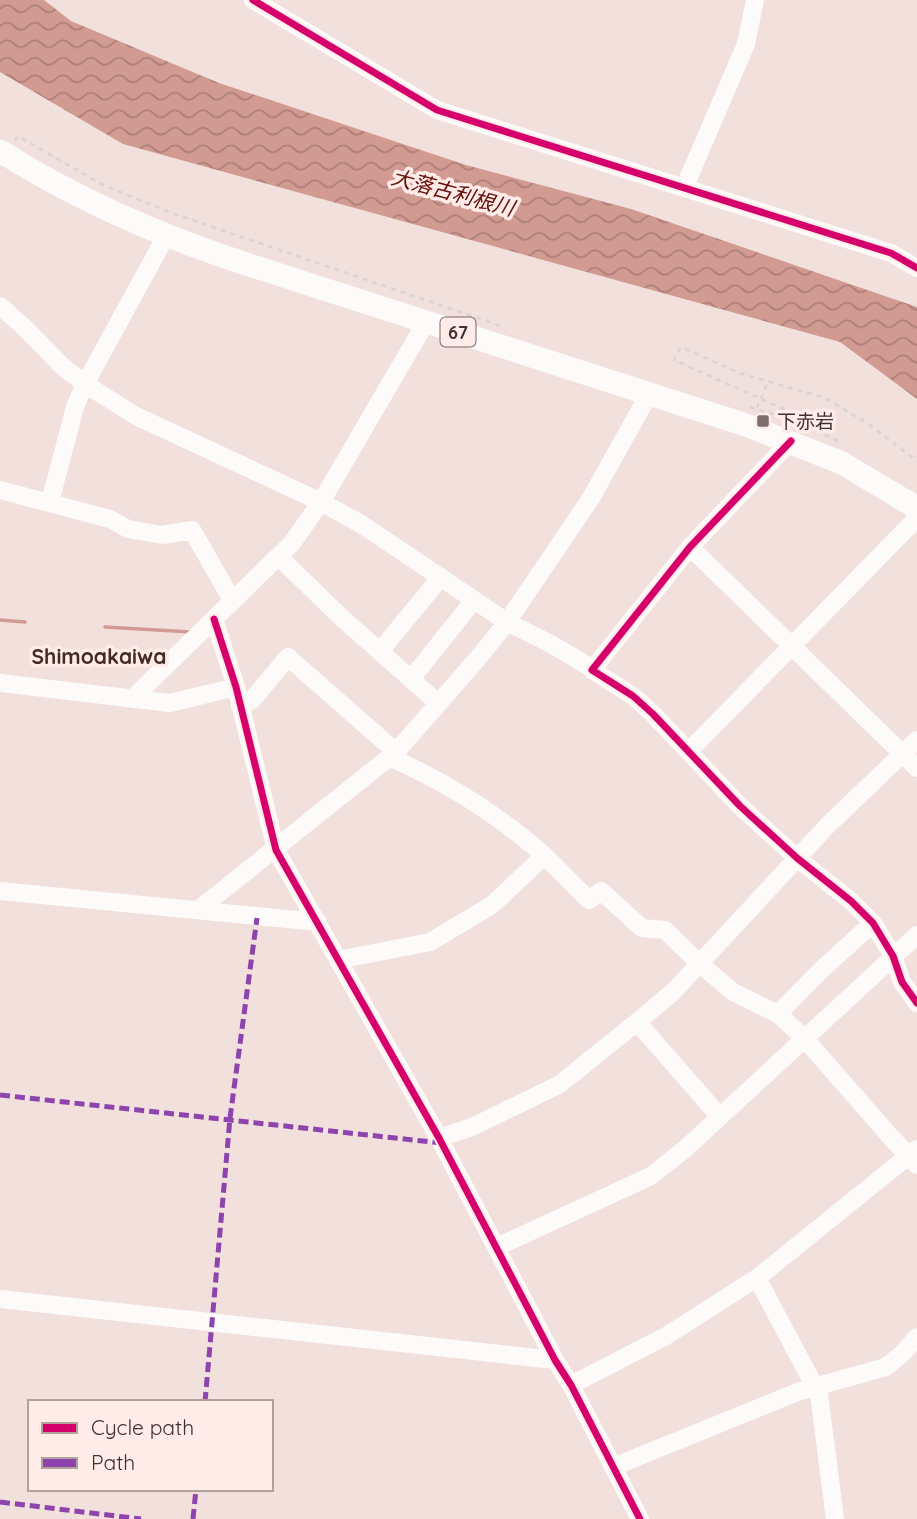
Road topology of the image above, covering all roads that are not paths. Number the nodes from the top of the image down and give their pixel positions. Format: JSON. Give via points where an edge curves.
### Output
{"nodes":[{"id":1,"x":253,"y":0,"type":"edge"},
{"id":2,"x":755,"y":0,"type":"edge"},
{"id":3,"x":9,"y":144,"type":"edge"},
{"id":4,"x":685,"y":186,"type":"junction"},
{"id":5,"x":166,"y":236,"type":"junction"},
{"id":6,"x":917,"y":268,"type":"edge"},
{"id":7,"x":0,"y":306,"type":"edge"},
{"id":8,"x":425,"y":322,"type":"junction"},
{"id":9,"x":85,"y":384,"type":"junction"},
{"id":10,"x":649,"y":394,"type":"junction"},
{"id":11,"x":793,"y":431,"type":"junction"},
{"id":12,"x":0,"y":490,"type":"edge"},
{"id":13,"x":50,"y":502,"type":"junction"},
{"id":14,"x":321,"y":502,"type":"junction"},
{"id":15,"x":917,"y":508,"type":"edge"},
{"id":16,"x":917,"y":518,"type":"edge"},
{"id":17,"x":690,"y":547,"type":"junction"},
{"id":18,"x":279,"y":557,"type":"junction"},
{"id":19,"x":441,"y":577,"type":"junction"},
{"id":20,"x":232,"y":600,"type":"junction"},
{"id":21,"x":474,"y":600,"type":"junction"},
{"id":22,"x":214,"y":619,"type":"junction"},
{"id":23,"x":507,"y":622,"type":"junction"},
{"id":24,"x":792,"y":648,"type":"junction"},
{"id":25,"x":380,"y":651,"type":"junction"},
{"id":26,"x":593,"y":669,"type":"junction"},
{"id":27,"x":411,"y":679,"type":"junction"},
{"id":28,"x":0,"y":683,"type":"edge"},
{"id":29,"x":236,"y":687,"type":"junction"},
{"id":30,"x":132,"y":699,"type":"junction"},
{"id":31,"x":438,"y":703,"type":"junction"},
{"id":32,"x":240,"y":706,"type":"junction"},
{"id":33,"x":917,"y":740,"type":"edge"},
{"id":34,"x":689,"y":751,"type":"junction"},
{"id":35,"x":392,"y":754,"type":"junction"},
{"id":36,"x":903,"y":755,"type":"junction"},
{"id":37,"x":917,"y":768,"type":"edge"},
{"id":38,"x":276,"y":850,"type":"junction"},
{"id":39,"x":544,"y":856,"type":"junction"},
{"id":40,"x":797,"y":859,"type":"junction"},
{"id":41,"x":0,"y":891,"type":"edge"},
{"id":42,"x":198,"y":910,"type":"junction"},
{"id":43,"x":318,"y":922,"type":"junction"},
{"id":44,"x":873,"y":923,"type":"junction"},
{"id":45,"x":917,"y":935,"type":"edge"},
{"id":46,"x":893,"y":956,"type":"junction"},
{"id":47,"x":338,"y":960,"type":"junction"},
{"id":48,"x":699,"y":963,"type":"junction"},
{"id":49,"x":917,"y":1003,"type":"edge"},
{"id":50,"x":778,"y":1014,"type":"junction"},
{"id":51,"x":637,"y":1022,"type":"junction"},
{"id":52,"x":805,"y":1038,"type":"junction"},
{"id":53,"x":720,"y":1117,"type":"junction"},
{"id":54,"x":439,"y":1138,"type":"junction"},
{"id":55,"x":915,"y":1157,"type":"edge"},
{"id":56,"x":497,"y":1247,"type":"junction"},
{"id":57,"x":757,"y":1278,"type":"junction"},
{"id":58,"x":0,"y":1299,"type":"edge"},
{"id":59,"x":917,"y":1337,"type":"edge"},
{"id":60,"x":555,"y":1360,"type":"junction"},
{"id":61,"x":571,"y":1385,"type":"junction"},
{"id":62,"x":816,"y":1386,"type":"junction"},
{"id":63,"x":613,"y":1467,"type":"junction"},
{"id":64,"x":640,"y":1519,"type":"edge"},
{"id":65,"x":835,"y":1519,"type":"edge"}],
"edges":[{"from":1,"to":4,"type":"street","via":[[437,110]]},
{"from":2,"to":4,"type":"street","via":[[746,44]]},
{"from":3,"to":5,"type":"main road","number":"67","via":[[101,207]]},
{"from":4,"to":6,"type":"street","via":[[891,253]]},
{"from":5,"to":8,"type":"main road","number":"67"},
{"from":5,"to":9,"type":"street"},
{"from":7,"to":9,"type":"street"},
{"from":8,"to":10,"type":"main road","number":"67"},
{"from":8,"to":14,"type":"street"},
{"from":9,"to":13,"type":"street"},
{"from":9,"to":14,"type":"street","via":[[136,416]]},
{"from":10,"to":11,"type":"main road","number":"67"},
{"from":10,"to":23,"type":"street","via":[[591,498]]},
{"from":11,"to":15,"type":"main road","number":"67"},
{"from":11,"to":17,"type":"street"},
{"from":12,"to":13,"type":"street"},
{"from":13,"to":20,"type":"street","via":[[110,519],[128,529],[162,535],[192,530]]},
{"from":14,"to":18,"type":"street"},
{"from":14,"to":19,"type":"street"},
{"from":16,"to":24,"type":"street"},
{"from":17,"to":24,"type":"street"},
{"from":17,"to":26,"type":"street"},
{"from":18,"to":20,"type":"street"},
{"from":18,"to":25,"type":"street"},
{"from":19,"to":21,"type":"street"},
{"from":19,"to":25,"type":"street"},
{"from":20,"to":22,"type":"street"},
{"from":21,"to":23,"type":"street"},
{"from":21,"to":27,"type":"street"},
{"from":22,"to":29,"type":"street"},
{"from":22,"to":30,"type":"street"},
{"from":23,"to":26,"type":"street"},
{"from":23,"to":31,"type":"street"},
{"from":24,"to":34,"type":"street"},
{"from":24,"to":36,"type":"street"},
{"from":25,"to":27,"type":"street"},
{"from":26,"to":34,"type":"street","via":[[653,713]]},
{"from":27,"to":31,"type":"street"},
{"from":28,"to":30,"type":"street"},
{"from":29,"to":30,"type":"street","via":[[170,703]]},
{"from":29,"to":32,"type":"street"},
{"from":31,"to":35,"type":"street"},
{"from":32,"to":35,"type":"street","via":[[251,700],[288,657]]},
{"from":32,"to":38,"type":"street"},
{"from":33,"to":36,"type":"street"},
{"from":34,"to":40,"type":"street"},
{"from":35,"to":38,"type":"street"},
{"from":35,"to":39,"type":"street","via":[[455,790]]},
{"from":36,"to":37,"type":"street"},
{"from":36,"to":40,"type":"street"},
{"from":38,"to":42,"type":"street"},
{"from":38,"to":43,"type":"street"},
{"from":39,"to":47,"type":"street","via":[[492,905],[430,942]]},
{"from":39,"to":48,"type":"street","via":[[589,900],[601,891],[642,928],[665,929]]},
{"from":40,"to":44,"type":"street"},
{"from":40,"to":48,"type":"street"},
{"from":41,"to":42,"type":"street"},
{"from":42,"to":43,"type":"street"},
{"from":43,"to":47,"type":"street"},
{"from":44,"to":46,"type":"street"},
{"from":44,"to":50,"type":"street"},
{"from":45,"to":46,"type":"street"},
{"from":46,"to":49,"type":"street","via":[[902,982]]},
{"from":46,"to":52,"type":"street"},
{"from":47,"to":54,"type":"street"},
{"from":48,"to":50,"type":"street","via":[[733,992]]},
{"from":48,"to":51,"type":"street"},
{"from":50,"to":52,"type":"street"},
{"from":51,"to":53,"type":"street"},
{"from":51,"to":54,"type":"street","via":[[560,1084]]},
{"from":52,"to":53,"type":"street"},
{"from":52,"to":55,"type":"street"},
{"from":53,"to":56,"type":"street","via":[[651,1176]]},
{"from":54,"to":56,"type":"street"},
{"from":55,"to":57,"type":"street"},
{"from":56,"to":60,"type":"street"},
{"from":57,"to":61,"type":"street","via":[[666,1336]]},
{"from":57,"to":62,"type":"street"},
{"from":58,"to":60,"type":"street"},
{"from":59,"to":62,"type":"street","via":[[887,1367]]},
{"from":60,"to":61,"type":"street"},
{"from":61,"to":63,"type":"street"},
{"from":62,"to":63,"type":"street"},
{"from":62,"to":65,"type":"street"},
{"from":63,"to":64,"type":"street"}]}
